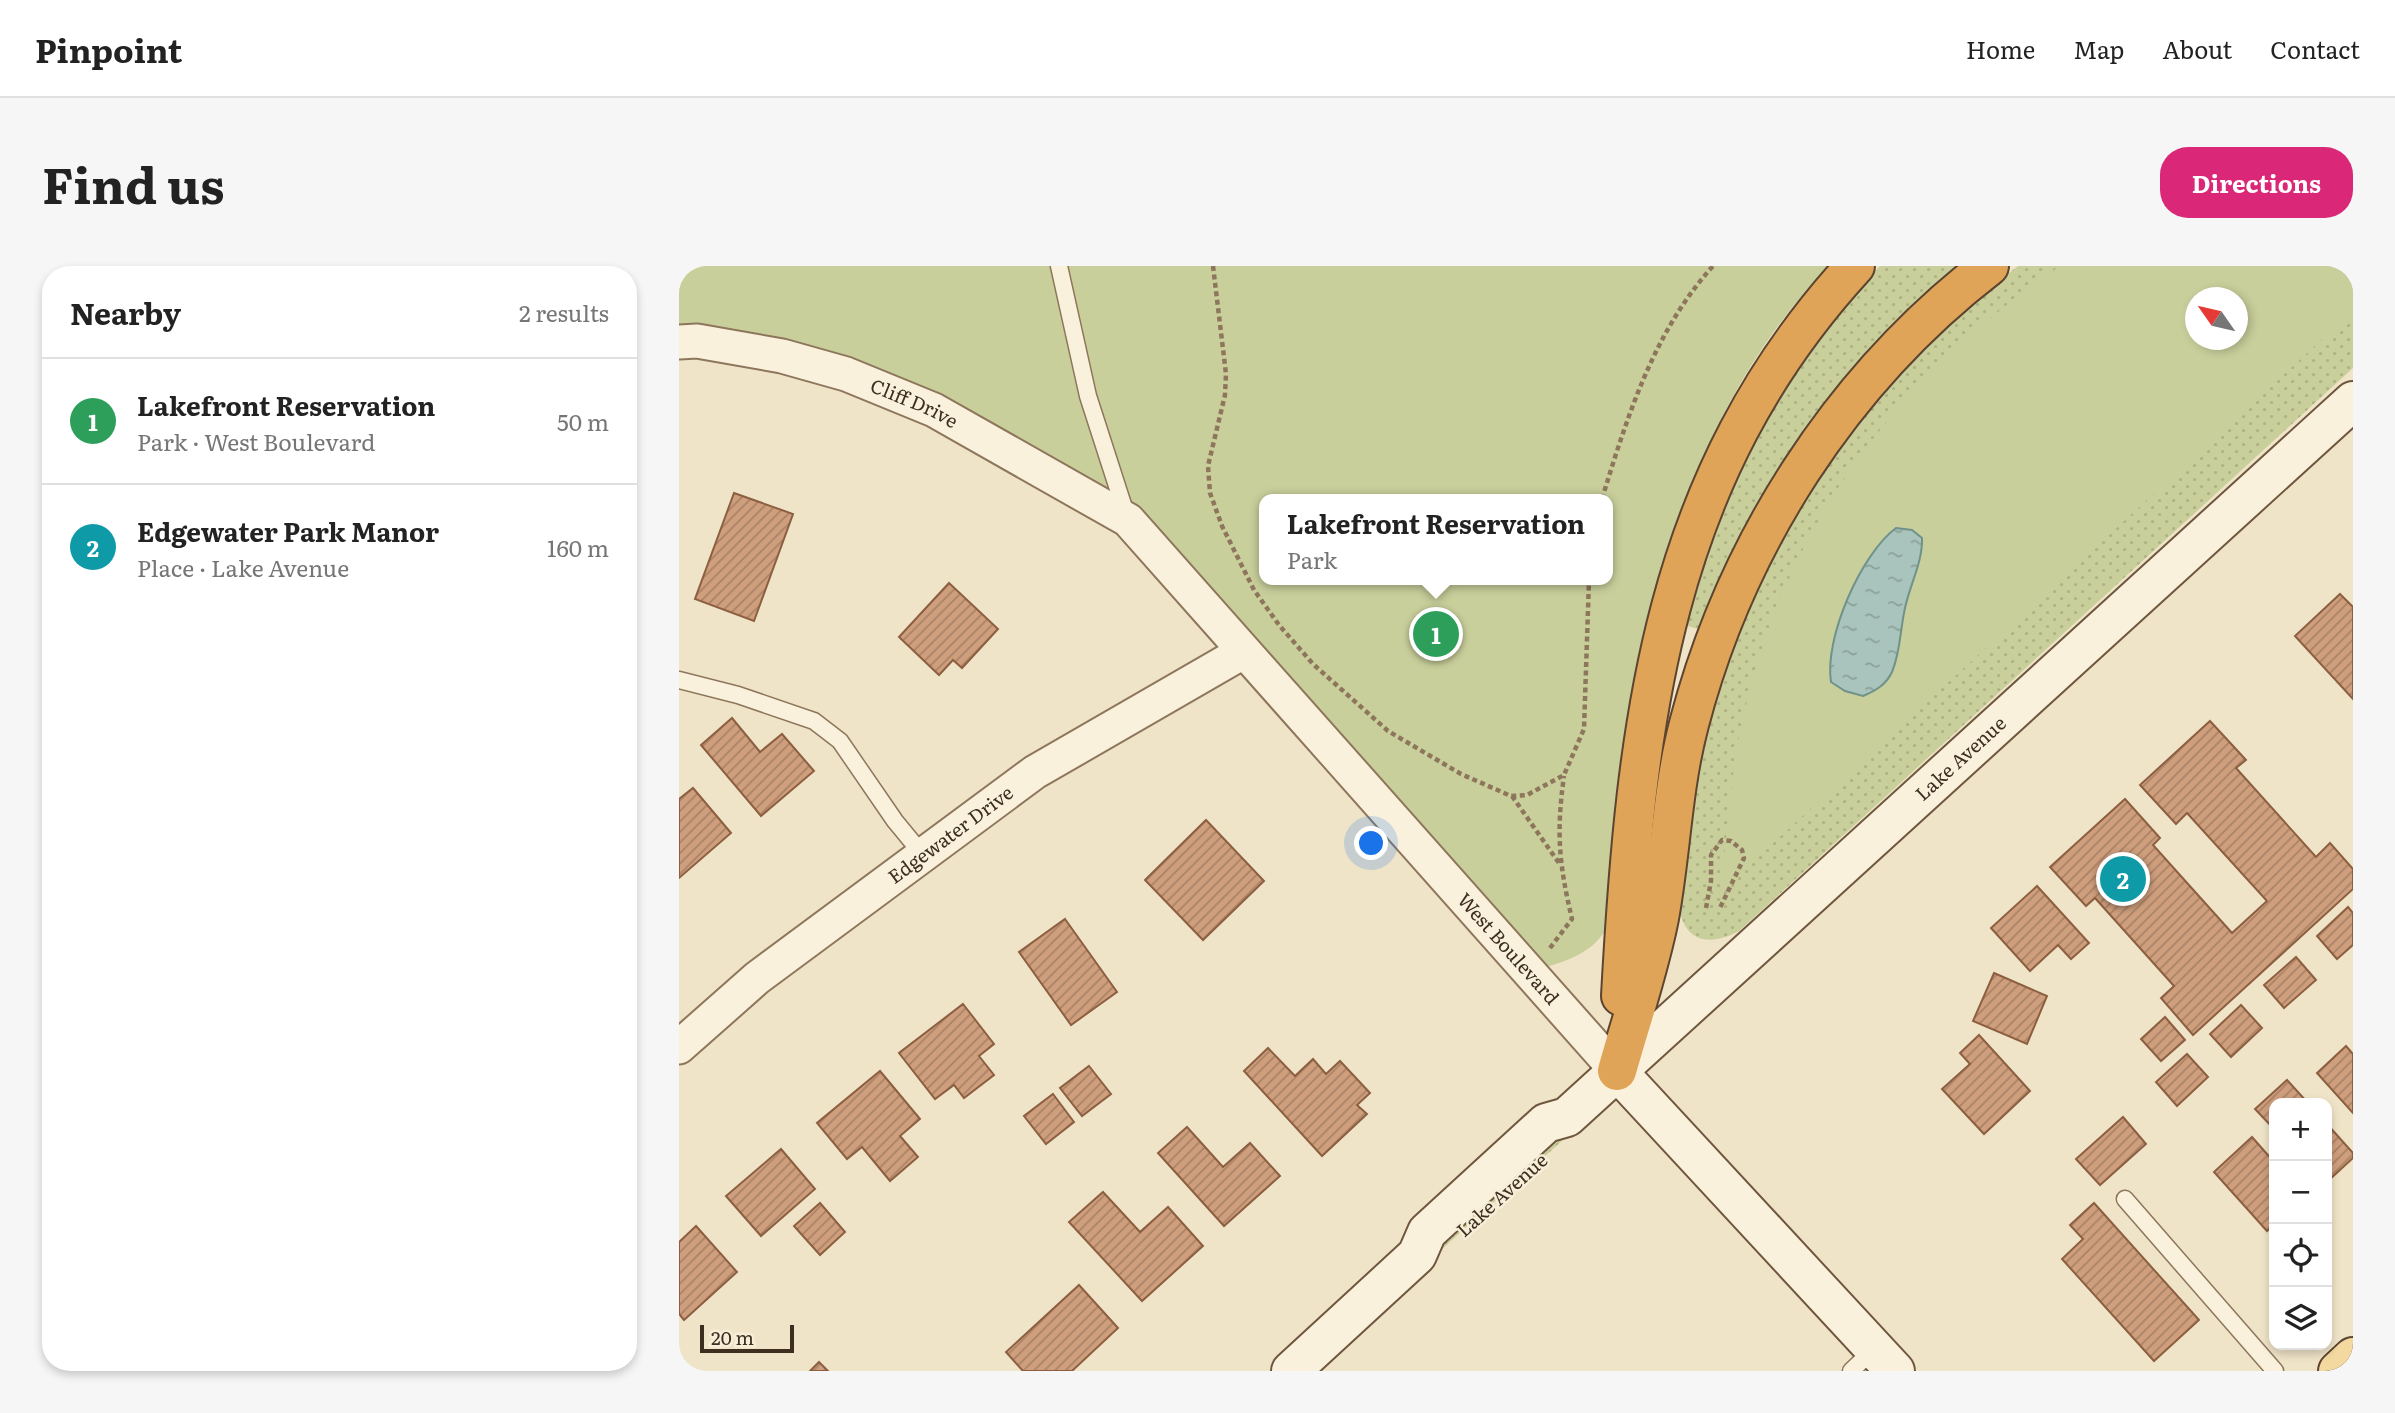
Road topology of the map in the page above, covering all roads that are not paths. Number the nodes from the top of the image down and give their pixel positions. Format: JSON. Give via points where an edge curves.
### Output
{"nodes":[{"id":1,"x":1059,"y":266,"type":"edge"},
{"id":2,"x":1855,"y":266,"type":"edge"},
{"id":3,"x":1989,"y":266,"type":"edge"},
{"id":4,"x":679,"y":342,"type":"edge"},
{"id":5,"x":2353,"y":401,"type":"edge"},
{"id":6,"x":1128,"y":520,"type":"junction"},
{"id":7,"x":1243,"y":652,"type":"junction"},
{"id":8,"x":679,"y":680,"type":"edge"},
{"id":9,"x":923,"y":855,"type":"junction"},
{"id":10,"x":679,"y":1047,"type":"edge"},
{"id":11,"x":1617,"y":1071,"type":"junction"},
{"id":12,"x":2125,"y":1199,"type":"dead end"},
{"id":13,"x":2353,"y":1357,"type":"edge"},
{"id":14,"x":1873,"y":1363,"type":"edge"},
{"id":15,"x":1291,"y":1371,"type":"edge"},
{"id":16,"x":2275,"y":1371,"type":"edge"},
{"id":17,"x":2338,"y":1371,"type":"edge"}],
"edges":[{"from":1,"to":6,"type":"lane","via":[[1089,396]]},
{"from":2,"to":11,"type":"highway","via":[[1796,334],[1755,398],[1705,498],[1673,589],[1652,688],[1638,797],[1625,919]]},
{"from":3,"to":11,"type":"highway","via":[[1915,333],[1836,420],[1783,498],[1738,582],[1688,726],[1659,918]]},
{"from":4,"to":6,"type":"street","name":"Cliff Drive","via":[[782,356],[846,374],[934,410]]},
{"from":5,"to":11,"type":"street","name":"Lake Avenue"},
{"from":6,"to":7,"type":"street","name":"West Boulevard"},
{"from":7,"to":9,"type":"street","name":"Edgewater Drive","via":[[1035,772]]},
{"from":7,"to":11,"type":"street","name":"West Boulevard"},
{"from":8,"to":9,"type":"lane","via":[[814,721],[840,741]]},
{"from":9,"to":10,"type":"street","name":"Edgewater Drive","via":[[757,978]]},
{"from":11,"to":14,"type":"street","name":"West Boulevard"},
{"from":11,"to":15,"type":"street","name":"Lake Avenue","via":[[1567,1117],[1546,1124],[1427,1232],[1417,1255]]},
{"from":12,"to":16,"type":"lane"},
{"from":13,"to":17,"type":"main road"}]}
